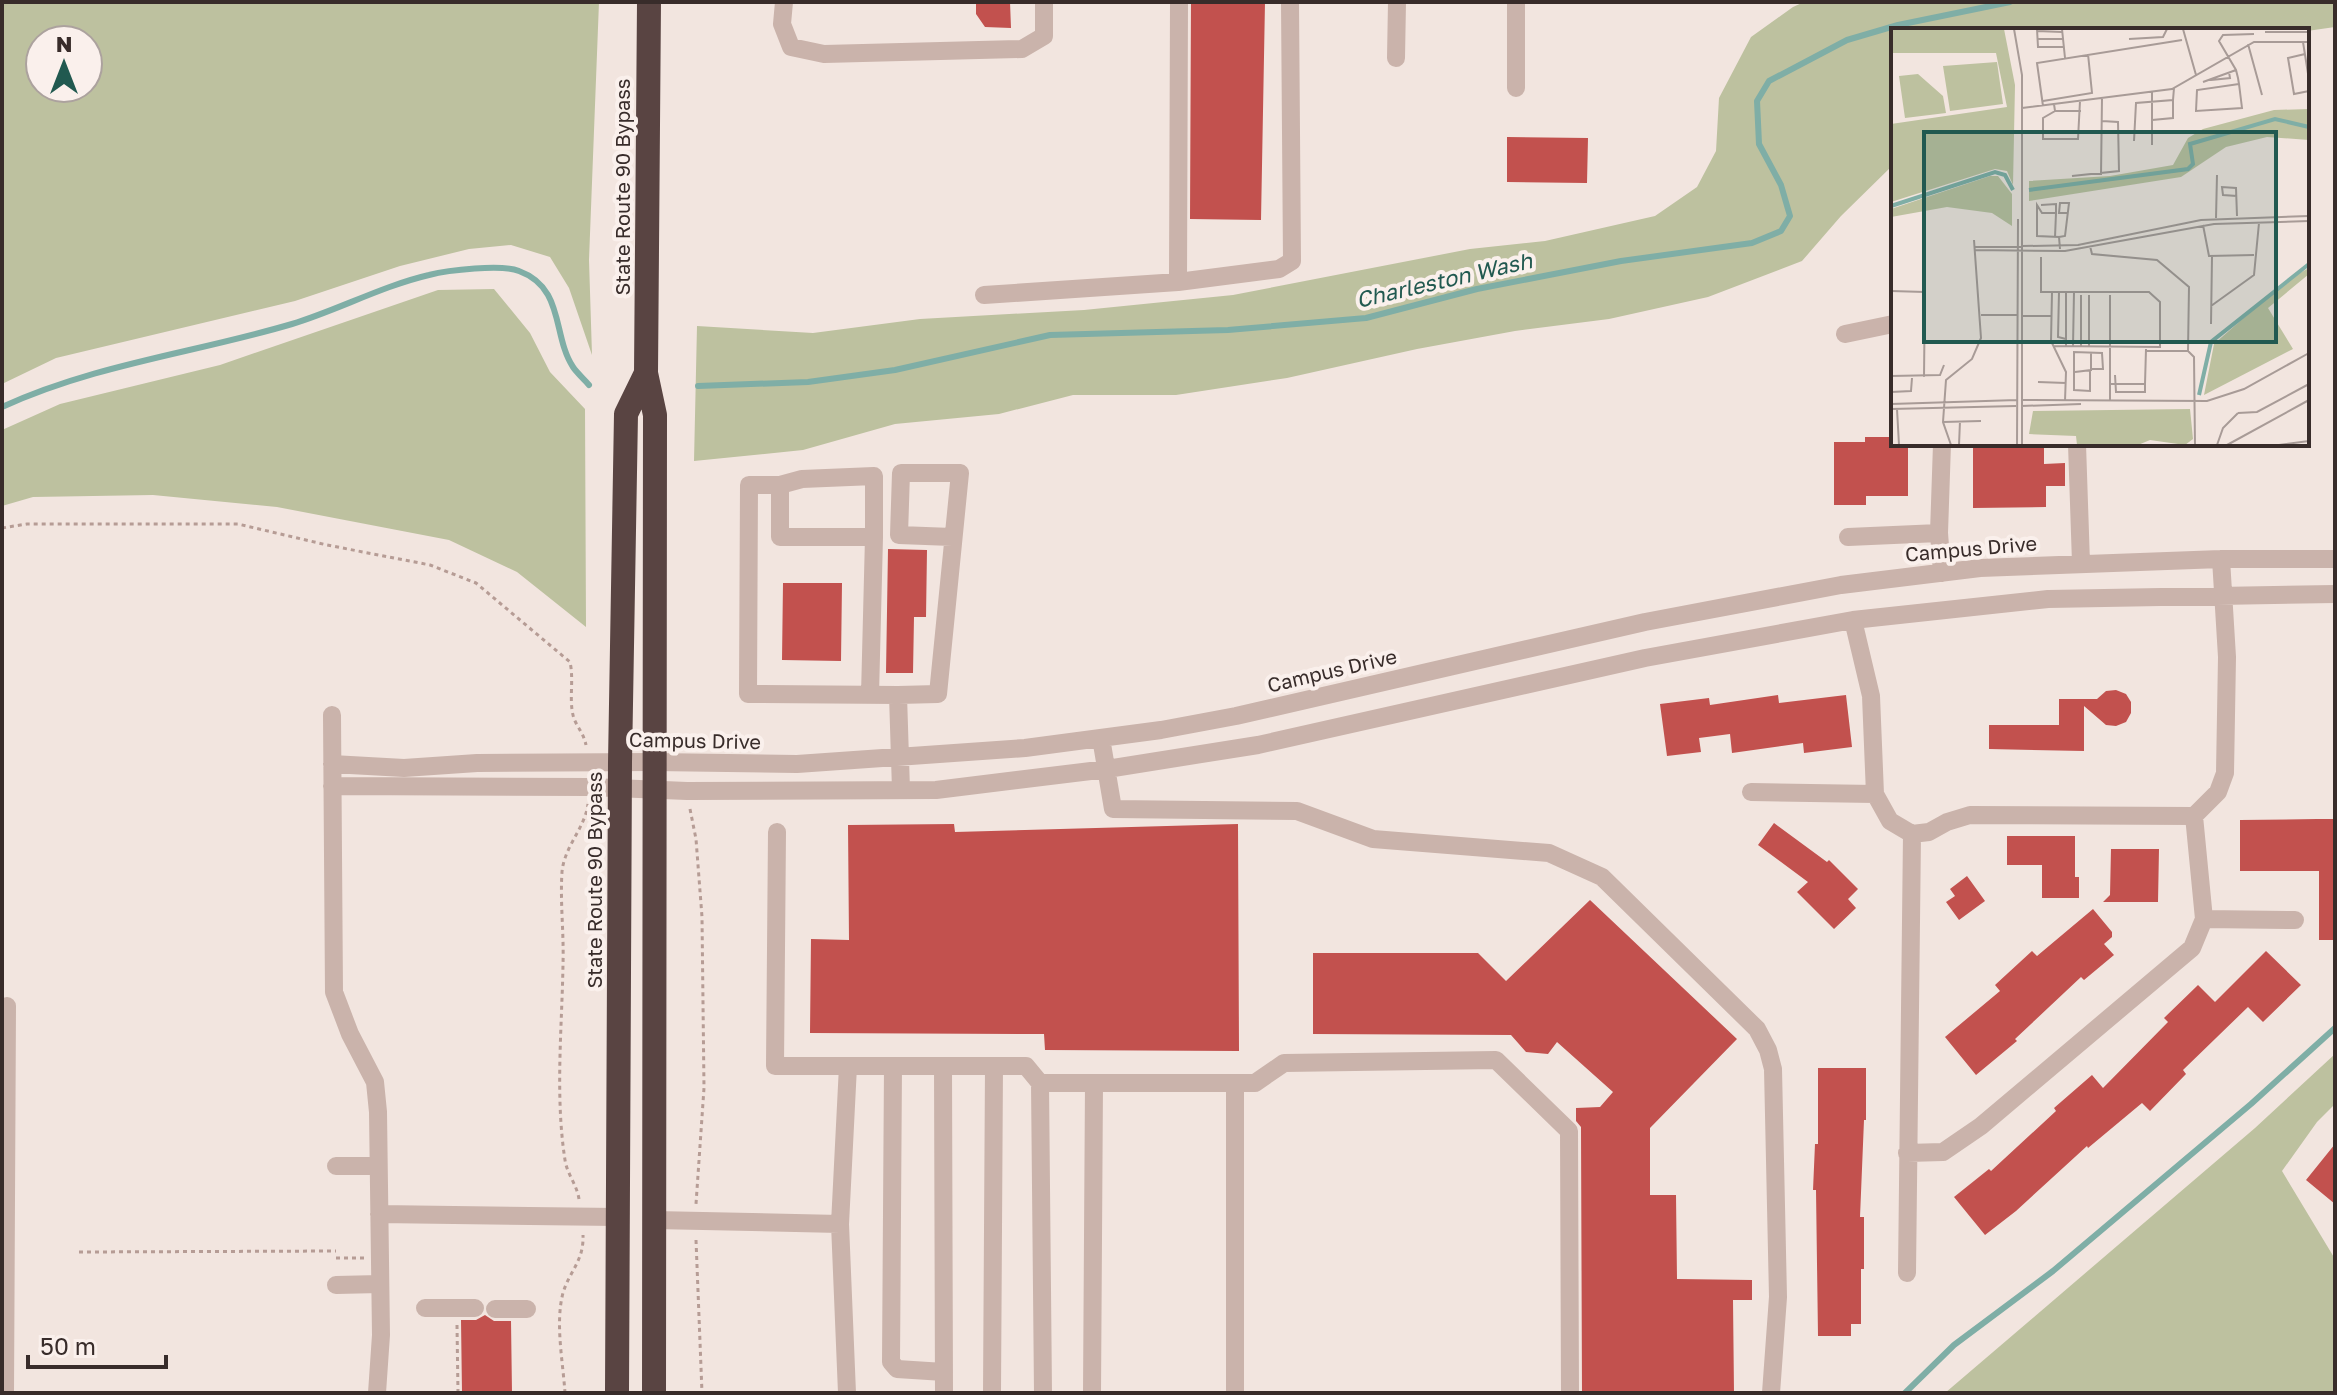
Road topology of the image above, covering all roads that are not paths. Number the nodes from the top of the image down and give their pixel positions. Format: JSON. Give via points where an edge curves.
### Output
{"nodes":[{"id":1,"x":649,"y":2,"type":"edge"},
{"id":2,"x":784,"y":2,"type":"edge"},
{"id":3,"x":1044,"y":2,"type":"edge"},
{"id":4,"x":1179,"y":2,"type":"edge"},
{"id":5,"x":1290,"y":2,"type":"edge"},
{"id":6,"x":1397,"y":2,"type":"edge"},
{"id":7,"x":1516,"y":2,"type":"edge"},
{"id":8,"x":1396,"y":58,"type":"dead end"},
{"id":9,"x":1516,"y":88,"type":"dead end"},
{"id":10,"x":1178,"y":282,"type":"junction"},
{"id":11,"x":984,"y":295,"type":"dead end"},
{"id":12,"x":1891,"y":324,"type":"edge"},
{"id":13,"x":1845,"y":334,"type":"dead end"},
{"id":14,"x":646,"y":373,"type":"junction"},
{"id":15,"x":1942,"y":446,"type":"edge"},
{"id":16,"x":2077,"y":446,"type":"edge"},
{"id":17,"x":780,"y":485,"type":"junction"},
{"id":18,"x":1939,"y":533,"type":"junction"},
{"id":19,"x":748,"y":536,"type":"junction"},
{"id":20,"x":780,"y":537,"type":"junction"},
{"id":21,"x":874,"y":537,"type":"junction"},
{"id":22,"x":952,"y":537,"type":"junction"},
{"id":23,"x":1848,"y":537,"type":"dead end"},
{"id":24,"x":2221,"y":559,"type":"junction"},
{"id":25,"x":2335,"y":559,"type":"edge"},
{"id":26,"x":2081,"y":563,"type":"junction"},
{"id":27,"x":1942,"y":573,"type":"junction"},
{"id":28,"x":2335,"y":594,"type":"edge"},
{"id":29,"x":2221,"y":595,"type":"junction"},
{"id":30,"x":1853,"y":620,"type":"junction"},
{"id":31,"x":870,"y":695,"type":"junction"},
{"id":32,"x":898,"y":695,"type":"junction"},
{"id":33,"x":332,"y":715,"type":"dead end"},
{"id":34,"x":1101,"y":738,"type":"junction"},
{"id":35,"x":900,"y":759,"type":"junction"},
{"id":36,"x":620,"y":762,"type":"junction"},
{"id":37,"x":654,"y":762,"type":"junction"},
{"id":38,"x":332,"y":764,"type":"junction"},
{"id":39,"x":1107,"y":769,"type":"junction"},
{"id":40,"x":332,"y":786,"type":"junction"},
{"id":41,"x":620,"y":788,"type":"junction"},
{"id":42,"x":654,"y":789,"type":"junction"},
{"id":43,"x":901,"y":790,"type":"junction"},
{"id":44,"x":1751,"y":792,"type":"dead end"},
{"id":45,"x":1875,"y":794,"type":"junction"},
{"id":46,"x":2194,"y":816,"type":"junction"},
{"id":47,"x":777,"y":832,"type":"dead end"},
{"id":48,"x":1912,"y":834,"type":"junction"},
{"id":49,"x":2204,"y":919,"type":"junction"},
{"id":50,"x":2295,"y":920,"type":"dead end"},
{"id":51,"x":7,"y":1006,"type":"dead end"},
{"id":52,"x":4,"y":1062,"type":"edge"},
{"id":53,"x":848,"y":1066,"type":"junction"},
{"id":54,"x":893,"y":1066,"type":"junction"},
{"id":55,"x":943,"y":1066,"type":"junction"},
{"id":56,"x":994,"y":1066,"type":"junction"},
{"id":57,"x":1040,"y":1083,"type":"junction"},
{"id":58,"x":1094,"y":1083,"type":"junction"},
{"id":59,"x":1235,"y":1083,"type":"junction"},
{"id":60,"x":1907,"y":1153,"type":"junction"},
{"id":61,"x":336,"y":1166,"type":"dead end"},
{"id":62,"x":378,"y":1166,"type":"junction"},
{"id":63,"x":379,"y":1214,"type":"junction"},
{"id":64,"x":617,"y":1217,"type":"junction"},
{"id":65,"x":654,"y":1220,"type":"junction"},
{"id":66,"x":840,"y":1224,"type":"junction"},
{"id":67,"x":1907,"y":1273,"type":"dead end"},
{"id":68,"x":380,"y":1284,"type":"junction"},
{"id":69,"x":336,"y":1285,"type":"dead end"},
{"id":70,"x":425,"y":1308,"type":"dead end"},
{"id":71,"x":475,"y":1308,"type":"dead end"},
{"id":72,"x":495,"y":1309,"type":"dead end"},
{"id":73,"x":527,"y":1309,"type":"dead end"},
{"id":74,"x":944,"y":1372,"type":"junction"},
{"id":75,"x":5,"y":1393,"type":"edge"},
{"id":76,"x":377,"y":1393,"type":"edge"},
{"id":77,"x":617,"y":1393,"type":"edge"},
{"id":78,"x":654,"y":1393,"type":"edge"},
{"id":79,"x":847,"y":1393,"type":"edge"},
{"id":80,"x":944,"y":1393,"type":"edge"},
{"id":81,"x":992,"y":1393,"type":"edge"},
{"id":82,"x":1043,"y":1393,"type":"edge"},
{"id":83,"x":1092,"y":1393,"type":"edge"},
{"id":84,"x":1235,"y":1393,"type":"edge"},
{"id":85,"x":1570,"y":1393,"type":"edge"},
{"id":86,"x":1771,"y":1393,"type":"edge"}],
"edges":[{"from":1,"to":14,"type":"highway","name":"State Route 90 Bypass"},
{"from":2,"to":3,"type":"street","via":[[782,24],[791,47],[824,54],[1022,49],[1044,36]]},
{"from":4,"to":10,"type":"street"},
{"from":5,"to":10,"type":"street","via":[[1292,261],[1279,269]]},
{"from":6,"to":8,"type":"street"},
{"from":7,"to":9,"type":"street"},
{"from":10,"to":11,"type":"street"},
{"from":12,"to":13,"type":"street"},
{"from":14,"to":36,"type":"highway","name":"State Route 90 Bypass","via":[[626,414]]},
{"from":14,"to":37,"type":"highway","name":"State Route 90 Bypass","via":[[655,415]]},
{"from":15,"to":18,"type":"street"},
{"from":16,"to":26,"type":"street"},
{"from":17,"to":19,"type":"street","via":[[749,485]]},
{"from":17,"to":20,"type":"street"},
{"from":17,"to":21,"type":"street","via":[[874,476]]},
{"from":18,"to":23,"type":"street"},
{"from":18,"to":27,"type":"street"},
{"from":19,"to":20,"type":"street"},
{"from":19,"to":31,"type":"street","via":[[748,694]]},
{"from":20,"to":21,"type":"street"},
{"from":21,"to":31,"type":"street"},
{"from":22,"to":22,"type":"street","via":[[960,473],[901,473],[899,535]]},
{"from":22,"to":32,"type":"street","via":[[938,694]]},
{"from":24,"to":25,"type":"street","name":"Campus Drive"},
{"from":24,"to":26,"type":"street","name":"Campus Drive"},
{"from":24,"to":29,"type":"street"},
{"from":26,"to":27,"type":"street","name":"Campus Drive"},
{"from":27,"to":34,"type":"street","name":"Campus Drive","via":[[1748,601],[1236,716]]},
{"from":28,"to":29,"type":"street"},
{"from":29,"to":30,"type":"street","via":[[2048,599]]},
{"from":29,"to":46,"type":"street","via":[[2227,657],[2225,773],[2218,792]]},
{"from":30,"to":39,"type":"street","via":[[1645,658],[1258,745]]},
{"from":30,"to":45,"type":"street","via":[[1871,696]]},
{"from":31,"to":32,"type":"street"},
{"from":32,"to":35,"type":"street"},
{"from":33,"to":38,"type":"street"},
{"from":34,"to":35,"type":"street","name":"Campus Drive"},
{"from":34,"to":39,"type":"street"},
{"from":35,"to":37,"type":"street","name":"Campus Drive"},
{"from":35,"to":43,"type":"street"},
{"from":36,"to":37,"type":"street","name":"Campus Drive"},
{"from":36,"to":38,"type":"street","name":"Campus Drive","via":[[404,768]]},
{"from":36,"to":41,"type":"highway","name":"State Route 90 Bypass"},
{"from":37,"to":42,"type":"highway","name":"State Route 90 Bypass"},
{"from":38,"to":40,"type":"street"},
{"from":39,"to":43,"type":"street"},
{"from":39,"to":86,"type":"street","via":[[1113,809],[1297,811],[1373,839],[1549,853],[1602,877],[1757,1029],[1768,1050],[1773,1069],[1778,1297]]},
{"from":40,"to":41,"type":"street"},
{"from":40,"to":62,"type":"street","via":[[334,992],[375,1082]]},
{"from":41,"to":42,"type":"street"},
{"from":41,"to":64,"type":"highway","name":"State Route 90 Bypass"},
{"from":42,"to":43,"type":"street"},
{"from":42,"to":65,"type":"highway","name":"State Route 90 Bypass"},
{"from":44,"to":45,"type":"street"},
{"from":45,"to":48,"type":"street","via":[[1890,821]]},
{"from":46,"to":48,"type":"street","via":[[1970,815]]},
{"from":46,"to":49,"type":"street"},
{"from":47,"to":53,"type":"street","via":[[775,1066]]},
{"from":48,"to":60,"type":"street"},
{"from":49,"to":50,"type":"street"},
{"from":49,"to":60,"type":"street","via":[[2192,948],[1981,1126],[1943,1152]]},
{"from":51,"to":52,"type":"street"},
{"from":52,"to":75,"type":"street"},
{"from":53,"to":54,"type":"street"},
{"from":53,"to":66,"type":"street"},
{"from":54,"to":55,"type":"street"},
{"from":54,"to":74,"type":"street","via":[[891,1362],[897,1369]]},
{"from":55,"to":56,"type":"street"},
{"from":55,"to":74,"type":"street"},
{"from":56,"to":57,"type":"street","via":[[1026,1066]]},
{"from":56,"to":81,"type":"street"},
{"from":57,"to":58,"type":"street"},
{"from":57,"to":82,"type":"street"},
{"from":58,"to":59,"type":"street"},
{"from":58,"to":83,"type":"street"},
{"from":59,"to":84,"type":"street"},
{"from":59,"to":85,"type":"street","via":[[1255,1083],[1284,1063],[1496,1060],[1509,1072],[1569,1131]]},
{"from":60,"to":67,"type":"street"},
{"from":61,"to":62,"type":"street"},
{"from":62,"to":63,"type":"street"},
{"from":63,"to":64,"type":"street"},
{"from":63,"to":68,"type":"street"},
{"from":64,"to":77,"type":"highway","name":"State Route 90 Bypass"},
{"from":65,"to":66,"type":"street"},
{"from":65,"to":78,"type":"highway","name":"State Route 90 Bypass"},
{"from":66,"to":79,"type":"street"},
{"from":68,"to":69,"type":"street"},
{"from":68,"to":76,"type":"street"},
{"from":70,"to":71,"type":"street"},
{"from":72,"to":73,"type":"street"},
{"from":74,"to":80,"type":"street"}]}
